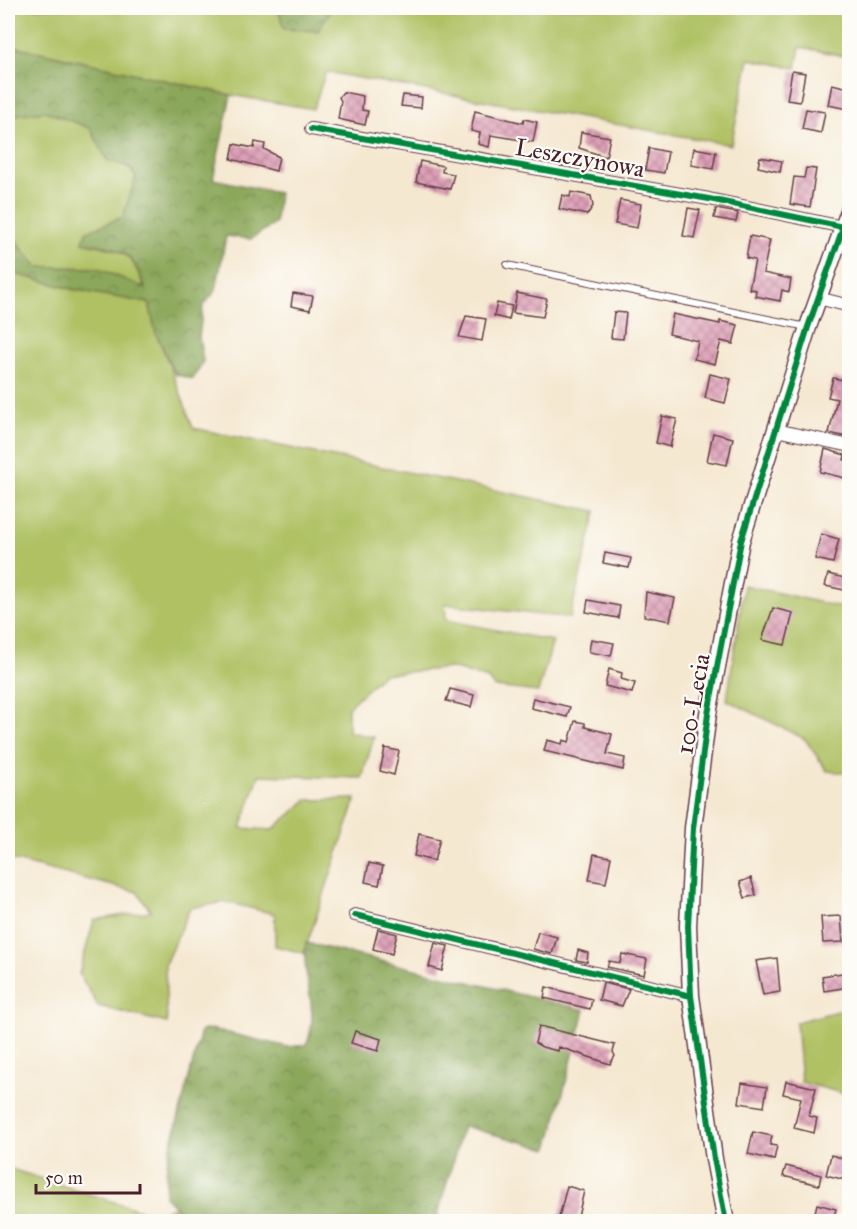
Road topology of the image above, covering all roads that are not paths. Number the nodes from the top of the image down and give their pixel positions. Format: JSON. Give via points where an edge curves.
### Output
{"nodes":[{"id":1,"x":311,"y":129,"type":"dead end"},
{"id":2,"x":847,"y":215,"type":"edge"},
{"id":3,"x":507,"y":265,"type":"dead end"},
{"id":4,"x":818,"y":298,"type":"junction"},
{"id":5,"x":849,"y":306,"type":"edge"},
{"id":6,"x":808,"y":327,"type":"junction"},
{"id":7,"x":776,"y":430,"type":"junction"},
{"id":8,"x":849,"y":446,"type":"edge"},
{"id":9,"x":356,"y":915,"type":"dead end"},
{"id":10,"x":691,"y":996,"type":"junction"},
{"id":11,"x":726,"y":1221,"type":"edge"}],
"edges":[{"from":1,"to":2,"type":"street","name":"Leszczynowa","via":[[709,199]]},
{"from":2,"to":4,"type":"street","name":"100-Lecia"},
{"from":3,"to":6,"type":"lane"},
{"from":4,"to":5,"type":"street"},
{"from":4,"to":6,"type":"street","name":"100-Lecia"},
{"from":6,"to":7,"type":"street","name":"100-Lecia"},
{"from":7,"to":8,"type":"street"},
{"from":7,"to":10,"type":"street","name":"100-Lecia","via":[[741,541],[708,714],[689,872]]},
{"from":9,"to":10,"type":"street"},
{"from":10,"to":11,"type":"street","name":"100-Lecia"}]}
